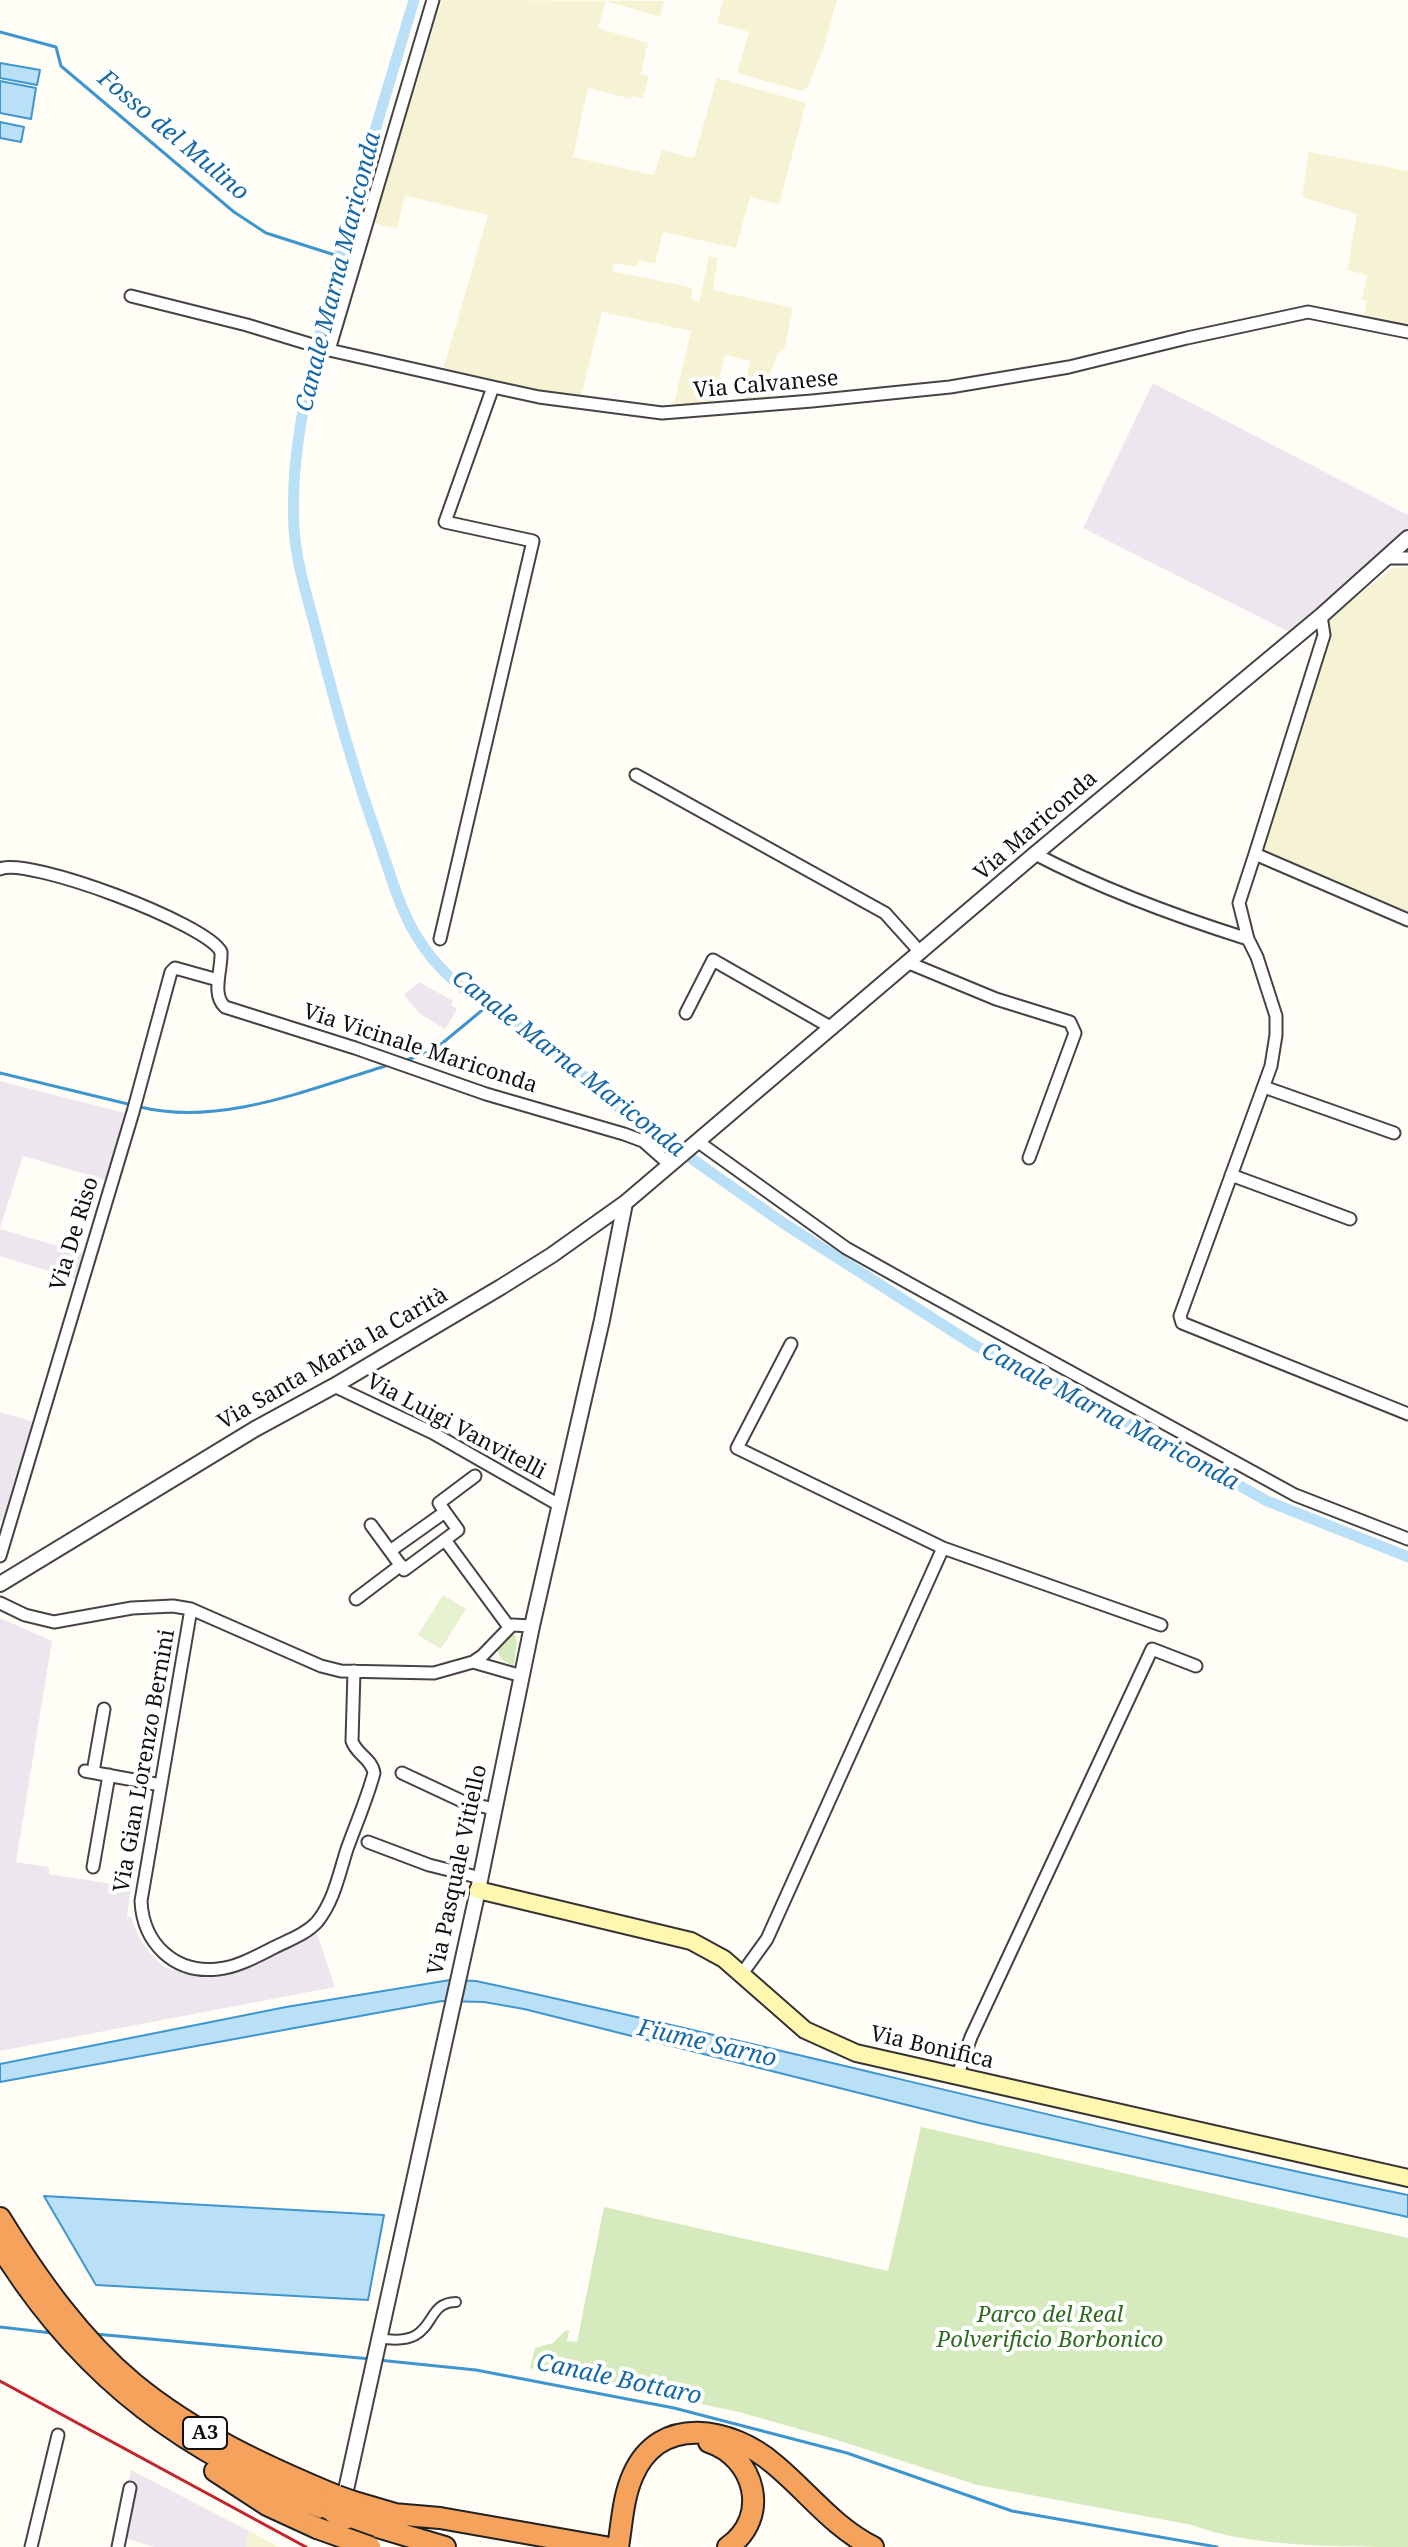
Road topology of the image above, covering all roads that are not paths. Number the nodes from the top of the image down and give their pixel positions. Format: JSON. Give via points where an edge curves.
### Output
{"nodes":[{"id":1,"x":433,"y":0,"type":"edge"},
{"id":2,"x":131,"y":296,"type":"dead end"},
{"id":3,"x":1408,"y":332,"type":"edge"},
{"id":4,"x":327,"y":349,"type":"junction"},
{"id":5,"x":493,"y":387,"type":"junction"},
{"id":6,"x":1408,"y":538,"type":"edge"},
{"id":7,"x":1387,"y":558,"type":"junction"},
{"id":8,"x":1408,"y":558,"type":"edge"},
{"id":9,"x":1321,"y":616,"type":"junction"},
{"id":10,"x":636,"y":775,"type":"dead end"},
{"id":11,"x":1035,"y":854,"type":"junction"},
{"id":12,"x":1255,"y":854,"type":"junction"},
{"id":13,"x":0,"y":869,"type":"edge"},
{"id":14,"x":1408,"y":920,"type":"edge"},
{"id":15,"x":440,"y":939,"type":"dead end"},
{"id":16,"x":1248,"y":939,"type":"junction"},
{"id":17,"x":915,"y":958,"type":"junction"},
{"id":18,"x":218,"y":980,"type":"junction"},
{"id":19,"x":686,"y":1013,"type":"dead end"},
{"id":20,"x":832,"y":1028,"type":"junction"},
{"id":21,"x":1264,"y":1087,"type":"junction"},
{"id":22,"x":1394,"y":1133,"type":"dead end"},
{"id":23,"x":694,"y":1144,"type":"junction"},
{"id":24,"x":1029,"y":1158,"type":"dead end"},
{"id":25,"x":673,"y":1161,"type":"junction"},
{"id":26,"x":1231,"y":1175,"type":"junction"},
{"id":27,"x":625,"y":1203,"type":"junction"},
{"id":28,"x":1350,"y":1219,"type":"dead end"},
{"id":29,"x":791,"y":1344,"type":"dead end"},
{"id":30,"x":334,"y":1386,"type":"junction"},
{"id":31,"x":1408,"y":1414,"type":"edge"},
{"id":32,"x":475,"y":1476,"type":"dead end"},
{"id":33,"x":559,"y":1505,"type":"junction"},
{"id":34,"x":445,"y":1512,"type":"junction"},
{"id":35,"x":371,"y":1525,"type":"dead end"},
{"id":36,"x":1408,"y":1539,"type":"edge"},
{"id":37,"x":445,"y":1540,"type":"junction"},
{"id":38,"x":943,"y":1548,"type":"junction"},
{"id":39,"x":390,"y":1551,"type":"junction"},
{"id":40,"x":0,"y":1556,"type":"edge"},
{"id":41,"x":401,"y":1565,"type":"junction"},
{"id":42,"x":0,"y":1584,"type":"edge"},
{"id":43,"x":356,"y":1599,"type":"dead end"},
{"id":44,"x":0,"y":1603,"type":"edge"},
{"id":45,"x":191,"y":1609,"type":"junction"},
{"id":46,"x":1161,"y":1625,"type":"dead end"},
{"id":47,"x":532,"y":1626,"type":"junction"},
{"id":48,"x":509,"y":1627,"type":"junction"},
{"id":49,"x":495,"y":1644,"type":"junction"},
{"id":50,"x":473,"y":1662,"type":"junction"},
{"id":51,"x":1196,"y":1666,"type":"dead end"},
{"id":52,"x":505,"y":1670,"type":"junction"},
{"id":53,"x":354,"y":1671,"type":"junction"},
{"id":54,"x":522,"y":1676,"type":"junction"},
{"id":55,"x":104,"y":1709,"type":"dead end"},
{"id":56,"x":402,"y":1773,"type":"dead end"},
{"id":57,"x":109,"y":1775,"type":"junction"},
{"id":58,"x":161,"y":1785,"type":"junction"},
{"id":59,"x":494,"y":1809,"type":"junction"},
{"id":60,"x":368,"y":1842,"type":"dead end"},
{"id":61,"x":93,"y":1867,"type":"dead end"},
{"id":62,"x":479,"y":1884,"type":"junction"},
{"id":63,"x":741,"y":1975,"type":"junction"},
{"id":64,"x":957,"y":2077,"type":"junction"},
{"id":65,"x":1408,"y":2178,"type":"edge"},
{"id":66,"x":0,"y":2218,"type":"edge"},
{"id":67,"x":0,"y":2246,"type":"edge"},
{"id":68,"x":456,"y":2302,"type":"dead end"},
{"id":69,"x":57,"y":2313,"type":"junction"},
{"id":70,"x":378,"y":2343,"type":"junction"},
{"id":71,"x":133,"y":2401,"type":"junction"},
{"id":72,"x":58,"y":2435,"type":"dead end"},
{"id":73,"x":130,"y":2488,"type":"dead end"},
{"id":74,"x":342,"y":2507,"type":"junction"},
{"id":75,"x":393,"y":2514,"type":"junction"},
{"id":76,"x":619,"y":2545,"type":"edge"},
{"id":77,"x":31,"y":2547,"type":"edge"},
{"id":78,"x":118,"y":2547,"type":"edge"},
{"id":79,"x":333,"y":2547,"type":"edge"},
{"id":80,"x":370,"y":2547,"type":"edge"},
{"id":81,"x":445,"y":2547,"type":"edge"},
{"id":82,"x":543,"y":2547,"type":"edge"},
{"id":83,"x":728,"y":2547,"type":"edge"},
{"id":84,"x":873,"y":2547,"type":"edge"}],
"edges":[{"from":1,"to":4,"type":"street"},
{"from":2,"to":4,"type":"street","name":"Via Calvanese"},
{"from":3,"to":5,"type":"street","name":"Via Calvanese","via":[[1308,312],[1069,367],[950,387],[662,413]]},
{"from":4,"to":5,"type":"street","name":"Via Calvanese"},
{"from":5,"to":15,"type":"street","via":[[445,522],[533,541]]},
{"from":6,"to":7,"type":"street","name":"Via Mariconda"},
{"from":7,"to":8,"type":"street"},
{"from":7,"to":9,"type":"street","name":"Via Mariconda"},
{"from":9,"to":11,"type":"street","name":"Via Mariconda"},
{"from":9,"to":12,"type":"street","via":[[1324,635]]},
{"from":10,"to":17,"type":"street","via":[[885,913]]},
{"from":11,"to":16,"type":"street","via":[[1193,922]]},
{"from":11,"to":17,"type":"street","name":"Via Mariconda"},
{"from":12,"to":14,"type":"street"},
{"from":12,"to":16,"type":"street","via":[[1239,903]]},
{"from":13,"to":18,"type":"street","via":[[30,869],[165,915],[216,943],[221,952]]},
{"from":16,"to":21,"type":"street","via":[[1276,1016]]},
{"from":17,"to":20,"type":"street","name":"Via Mariconda"},
{"from":17,"to":24,"type":"street","via":[[996,999],[1073,1027]]},
{"from":18,"to":25,"type":"street","name":"Via Vicinale Mariconda","via":[[220,1004],[225,1007],[624,1134]]},
{"from":18,"to":40,"type":"street","name":"Via De Riso","via":[[182,969],[171,972]]},
{"from":19,"to":20,"type":"street","via":[[713,960]]},
{"from":20,"to":23,"type":"street","name":"Via Mariconda"},
{"from":21,"to":22,"type":"street"},
{"from":21,"to":26,"type":"street"},
{"from":23,"to":25,"type":"street","name":"Via Mariconda"},
{"from":23,"to":36,"type":"street","via":[[899,1278],[1295,1495]]},
{"from":25,"to":27,"type":"street","name":"Via Santa Maria la Carità"},
{"from":26,"to":28,"type":"street"},
{"from":26,"to":31,"type":"street","via":[[1180,1316],[1182,1323]]},
{"from":27,"to":30,"type":"street","name":"Via Santa Maria la Carità","via":[[514,1279]]},
{"from":27,"to":33,"type":"street","name":"Via Pasquale Vitiello"},
{"from":29,"to":38,"type":"street","via":[[737,1448]]},
{"from":30,"to":33,"type":"street","name":"Via Luigi Vanvitelli","via":[[433,1433]]},
{"from":30,"to":42,"type":"street","name":"Via Santa Maria la Carità"},
{"from":32,"to":34,"type":"street","via":[[439,1503]]},
{"from":33,"to":47,"type":"street","name":"Via Pasquale Vitiello"},
{"from":34,"to":37,"type":"street","via":[[458,1530]]},
{"from":34,"to":39,"type":"street"},
{"from":35,"to":39,"type":"street"},
{"from":37,"to":41,"type":"street","via":[[404,1570]]},
{"from":37,"to":48,"type":"street"},
{"from":38,"to":46,"type":"street"},
{"from":38,"to":63,"type":"street","via":[[767,1939]]},
{"from":39,"to":41,"type":"street"},
{"from":41,"to":43,"type":"street"},
{"from":44,"to":45,"type":"street","name":"Via Gian Lorenzo Bernini","via":[[54,1622],[132,1608]]},
{"from":45,"to":53,"type":"street","name":"Via Gian Lorenzo Bernini","via":[[321,1666]]},
{"from":45,"to":58,"type":"street","name":"Via Gian Lorenzo Bernini"},
{"from":47,"to":48,"type":"street"},
{"from":47,"to":54,"type":"street","name":"Via Pasquale Vitiello"},
{"from":48,"to":49,"type":"street","name":"Via Gian Lorenzo Bernini"},
{"from":49,"to":50,"type":"street","name":"Via Gian Lorenzo Bernini"},
{"from":49,"to":52,"type":"street","via":[[494,1658]]},
{"from":50,"to":52,"type":"street","name":"Via Gian Lorenzo Bernini"},
{"from":50,"to":53,"type":"street","name":"Via Gian Lorenzo Bernini","via":[[434,1673]]},
{"from":51,"to":64,"type":"street","via":[[1152,1649]]},
{"from":52,"to":54,"type":"street","name":"Via Gian Lorenzo Bernini"},
{"from":53,"to":58,"type":"street","name":"Via Gian Lorenzo Bernini","via":[[352,1741],[374,1773],[334,1892],[315,1924],[302,1933],[221,1969],[185,1965],[163,1954],[143,1924],[141,1901]]},
{"from":54,"to":59,"type":"street","name":"Via Pasquale Vitiello"},
{"from":55,"to":57,"type":"street","via":[[89,1772]]},
{"from":56,"to":59,"type":"street","via":[[464,1802]]},
{"from":57,"to":58,"type":"street"},
{"from":57,"to":61,"type":"street"},
{"from":59,"to":62,"type":"street","name":"Via Pasquale Vitiello"},
{"from":60,"to":62,"type":"street"},
{"from":62,"to":63,"type":"main road","name":"Via Bonifica","via":[[691,1941]]},
{"from":62,"to":70,"type":"street","name":"Via Pasquale Vitiello"},
{"from":63,"to":64,"type":"main road","name":"Via Bonifica","via":[[818,2038],[856,2053]]},
{"from":64,"to":65,"type":"main road","name":"Via Bonifica"},
{"from":66,"to":69,"type":"highway","number":"A3"},
{"from":67,"to":69,"type":"highway","number":"A3"},
{"from":68,"to":70,"type":"street","via":[[443,2305],[417,2336]]},
{"from":69,"to":71,"type":"highway","number":"A3","via":[[70,2338]]},
{"from":69,"to":74,"type":"highway","number":"A3","via":[[133,2383],[190,2425]]},
{"from":70,"to":79,"type":"street","name":"Via Pasquale Vitiello"},
{"from":71,"to":74,"type":"highway","number":"A3","via":[[211,2456],[275,2489]]},
{"from":71,"to":80,"type":"highway","bridge":true,"via":[[179,2444],[267,2505]]},
{"from":72,"to":77,"type":"street"},
{"from":73,"to":78,"type":"street"},
{"from":74,"to":75,"type":"highway","number":"A3"},
{"from":74,"to":81,"type":"highway","number":"A3"},
{"from":75,"to":76,"type":"highway"},
{"from":75,"to":82,"type":"highway","number":"A3"},
{"from":76,"to":83,"type":"highway","via":[[648,2464],[673,2444],[698,2440],[739,2460],[753,2485],[751,2517]]},
{"from":76,"to":84,"type":"highway","via":[[626,2492],[643,2456],[662,2440],[697,2432],[734,2440],[761,2454],[830,2518]]}]}
